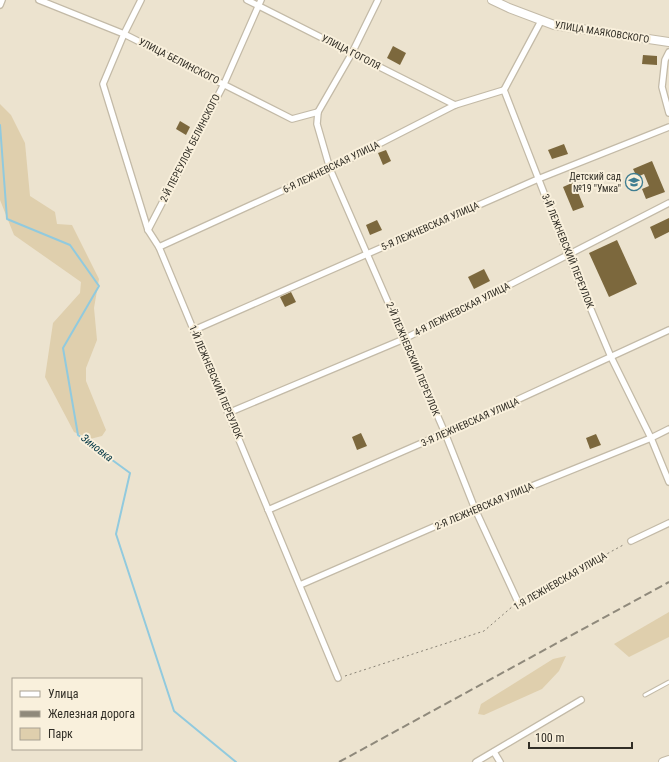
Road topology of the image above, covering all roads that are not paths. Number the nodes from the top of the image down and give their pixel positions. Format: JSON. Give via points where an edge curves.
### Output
{"nodes":[{"id":1,"x":2,"y":0,"type":"edge"},
{"id":2,"x":38,"y":0,"type":"edge"},
{"id":3,"x":141,"y":0,"type":"edge"},
{"id":4,"x":247,"y":0,"type":"edge"},
{"id":5,"x":261,"y":0,"type":"edge"},
{"id":6,"x":378,"y":0,"type":"edge"},
{"id":7,"x":492,"y":0,"type":"edge"},
{"id":8,"x":0,"y":6,"type":"edge"},
{"id":9,"x":258,"y":6,"type":"junction"},
{"id":10,"x":541,"y":20,"type":"junction"},
{"id":11,"x":124,"y":34,"type":"junction"},
{"id":12,"x":669,"y":42,"type":"edge"},
{"id":13,"x":669,"y":52,"type":"edge"},
{"id":14,"x":352,"y":53,"type":"junction"},
{"id":15,"x":224,"y":84,"type":"junction"},
{"id":16,"x":504,"y":90,"type":"junction"},
{"id":17,"x":455,"y":105,"type":"junction"},
{"id":18,"x":318,"y":112,"type":"junction"},
{"id":19,"x":669,"y":113,"type":"edge"},
{"id":20,"x":669,"y":127,"type":"edge"},
{"id":21,"x":330,"y":169,"type":"junction"},
{"id":22,"x":538,"y":179,"type":"junction"},
{"id":23,"x":669,"y":203,"type":"edge"},
{"id":24,"x":148,"y":230,"type":"junction"},
{"id":25,"x":159,"y":247,"type":"junction"},
{"id":26,"x":368,"y":254,"type":"junction"},
{"id":27,"x":568,"y":255,"type":"junction"},
{"id":28,"x":194,"y":330,"type":"junction"},
{"id":29,"x":669,"y":330,"type":"edge"},
{"id":30,"x":404,"y":339,"type":"junction"},
{"id":31,"x":611,"y":357,"type":"junction"},
{"id":32,"x":228,"y":413,"type":"junction"},
{"id":33,"x":669,"y":429,"type":"edge"},
{"id":34,"x":445,"y":433,"type":"junction"},
{"id":35,"x":651,"y":438,"type":"junction"},
{"id":36,"x":669,"y":482,"type":"edge"},
{"id":37,"x":475,"y":509,"type":"junction"},
{"id":38,"x":268,"y":510,"type":"junction"},
{"id":39,"x":669,"y":522,"type":"edge"},
{"id":40,"x":631,"y":541,"type":"road end"},
{"id":41,"x":300,"y":585,"type":"junction"},
{"id":42,"x":518,"y":602,"type":"road end"},
{"id":43,"x":338,"y":678,"type":"road end"},
{"id":44,"x":669,"y":682,"type":"edge"},
{"id":45,"x":645,"y":695,"type":"dead end"},
{"id":46,"x":581,"y":700,"type":"dead end"},
{"id":47,"x":494,"y":752,"type":"junction"},
{"id":48,"x":476,"y":762,"type":"edge"},
{"id":49,"x":500,"y":762,"type":"edge"}],
"edges":[{"from":1,"to":8,"type":"street"},
{"from":2,"to":11,"type":"street","name":"УЛИЦА БЕЛИНСКОГО"},
{"from":3,"to":11,"type":"street"},
{"from":4,"to":9,"type":"street","name":"УЛИЦА ГОГОЛЯ"},
{"from":5,"to":9,"type":"street","name":"2-Й ПЕРЕУЛОК БЕЛИНСКОГО"},
{"from":6,"to":14,"type":"street"},
{"from":7,"to":10,"type":"main road","name":"УЛИЦА МАЯКОВСКОГО"},
{"from":9,"to":14,"type":"street","name":"УЛИЦА ГОГОЛЯ"},
{"from":9,"to":15,"type":"street","name":"2-Й ПЕРЕУЛОК БЕЛИНСКОГО"},
{"from":10,"to":12,"type":"main road","name":"УЛИЦА МАЯКОВСКОГО"},
{"from":10,"to":16,"type":"street"},
{"from":11,"to":15,"type":"street","name":"УЛИЦА БЕЛИНСКОГО"},
{"from":11,"to":24,"type":"street","name":"1-Й ЛЕЖНЕВСКИЙ ПЕРЕУЛОК","via":[[103,84]]},
{"from":13,"to":19,"type":"street","via":[[665,60],[662,86]]},
{"from":14,"to":17,"type":"street","name":"УЛИЦА ГОГОЛЯ"},
{"from":14,"to":18,"type":"street"},
{"from":15,"to":18,"type":"street","name":"УЛИЦА БЕЛИНСКОГО","via":[[292,119]]},
{"from":15,"to":24,"type":"street","name":"2-Й ПЕРЕУЛОК БЕЛИНСКОГО"},
{"from":16,"to":17,"type":"street","name":"6-Я ЛЕЖНЕВСКАЯ УЛИЦА"},
{"from":16,"to":22,"type":"street","name":"3-Й ЛЕЖНЕВСКИЙ ПЕРЕУЛОК"},
{"from":17,"to":21,"type":"street","name":"6-Я ЛЕЖНЕВСКАЯ УЛИЦА"},
{"from":18,"to":21,"type":"street","name":"2-Й ЛЕЖНЕВСКИЙ ПЕРЕУЛОК","via":[[317,124]]},
{"from":20,"to":22,"type":"street","name":"5-Я ЛЕЖНЕВСКАЯ УЛИЦА"},
{"from":21,"to":25,"type":"street","name":"6-Я ЛЕЖНЕВСКАЯ УЛИЦА"},
{"from":21,"to":26,"type":"street","name":"2-Й ЛЕЖНЕВСКИЙ ПЕРЕУЛОК"},
{"from":22,"to":26,"type":"street","name":"5-Я ЛЕЖНЕВСКАЯ УЛИЦА"},
{"from":22,"to":27,"type":"street","name":"3-Й ЛЕЖНЕВСКИЙ ПЕРЕУЛОК"},
{"from":23,"to":27,"type":"street","name":"4-Я ЛЕЖНЕВСКАЯ УЛИЦА"},
{"from":24,"to":25,"type":"street","name":"1-Й ЛЕЖНЕВСКИЙ ПЕРЕУЛОК"},
{"from":25,"to":28,"type":"street","name":"1-Й ЛЕЖНЕВСКИЙ ПЕРЕУЛОК"},
{"from":26,"to":28,"type":"street","name":"5-Я ЛЕЖНЕВСКАЯ УЛИЦА"},
{"from":26,"to":30,"type":"street","name":"2-Й ЛЕЖНЕВСКИЙ ПЕРЕУЛОК"},
{"from":27,"to":30,"type":"street","name":"4-Я ЛЕЖНЕВСКАЯ УЛИЦА"},
{"from":27,"to":31,"type":"street","name":"3-Й ЛЕЖНЕВСКИЙ ПЕРЕУЛОК"},
{"from":28,"to":32,"type":"street","name":"1-Й ЛЕЖНЕВСКИЙ ПЕРЕУЛОК"},
{"from":29,"to":31,"type":"street","name":"3-Я ЛЕЖНЕВСКАЯ УЛИЦА"},
{"from":30,"to":32,"type":"street","name":"4-Я ЛЕЖНЕВСКАЯ УЛИЦА"},
{"from":30,"to":34,"type":"street","name":"2-Й ЛЕЖНЕВСКИЙ ПЕРЕУЛОК"},
{"from":31,"to":34,"type":"street","name":"3-Я ЛЕЖНЕВСКАЯ УЛИЦА"},
{"from":31,"to":35,"type":"street","name":"3-Й ЛЕЖНЕВСКИЙ ПЕРЕУЛОК"},
{"from":32,"to":38,"type":"street","name":"1-Й ЛЕЖНЕВСКИЙ ПЕРЕУЛОК"},
{"from":33,"to":35,"type":"street","name":"2-Я ЛЕЖНЕВСКАЯ УЛИЦА"},
{"from":34,"to":37,"type":"street","name":"2-Й ЛЕЖНЕВСКИЙ ПЕРЕУЛОК"},
{"from":34,"to":38,"type":"street","name":"3-Я ЛЕЖНЕВСКАЯ УЛИЦА"},
{"from":35,"to":36,"type":"street","name":"3-Й ЛЕЖНЕВСКИЙ ПЕРЕУЛОК"},
{"from":35,"to":37,"type":"street","name":"2-Я ЛЕЖНЕВСКАЯ УЛИЦА"},
{"from":37,"to":41,"type":"street","name":"2-Я ЛЕЖНЕВСКАЯ УЛИЦА"},
{"from":37,"to":42,"type":"street","name":"2-Й ЛЕЖНЕВСКИЙ ПЕРЕУЛОК"},
{"from":38,"to":41,"type":"street","name":"1-Й ЛЕЖНЕВСКИЙ ПЕРЕУЛОК"},
{"from":39,"to":40,"type":"street"},
{"from":41,"to":43,"type":"street","name":"1-Й ЛЕЖНЕВСКИЙ ПЕРЕУЛОК"},
{"from":44,"to":45,"type":"lane"},
{"from":46,"to":47,"type":"street"},
{"from":47,"to":48,"type":"street"},
{"from":47,"to":49,"type":"street"}]}
